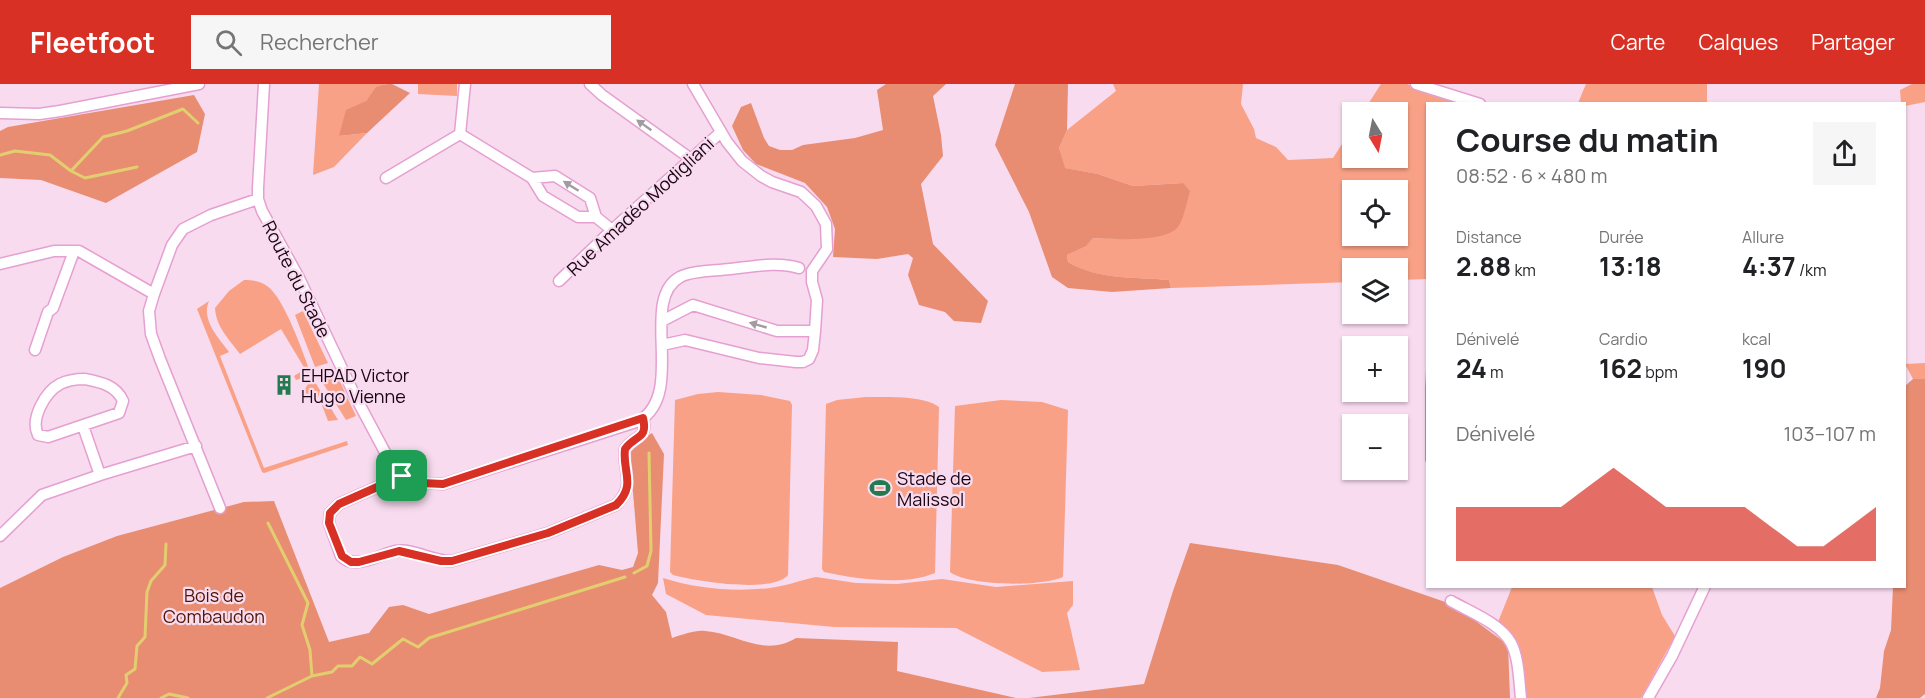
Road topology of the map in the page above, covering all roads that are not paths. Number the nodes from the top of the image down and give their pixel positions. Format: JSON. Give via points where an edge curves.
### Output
{"nodes":[{"id":1,"x":200,"y":84,"type":"edge"},
{"id":2,"x":264,"y":84,"type":"edge"},
{"id":3,"x":465,"y":84,"type":"edge"},
{"id":4,"x":590,"y":84,"type":"edge"},
{"id":5,"x":693,"y":84,"type":"edge"},
{"id":6,"x":1416,"y":84,"type":"edge"},
{"id":7,"x":1473,"y":102,"type":"edge"},
{"id":8,"x":0,"y":113,"type":"edge"},
{"id":9,"x":721,"y":132,"type":"junction"},
{"id":10,"x":460,"y":134,"type":"junction"},
{"id":11,"x":691,"y":159,"type":"junction"},
{"id":12,"x":386,"y":178,"type":"dead end"},
{"id":13,"x":532,"y":178,"type":"junction"},
{"id":14,"x":258,"y":199,"type":"junction"},
{"id":15,"x":596,"y":217,"type":"junction"},
{"id":16,"x":612,"y":230,"type":"junction"},
{"id":17,"x":74,"y":251,"type":"junction"},
{"id":18,"x":0,"y":264,"type":"edge"},
{"id":19,"x":799,"y":268,"type":"dead end"},
{"id":20,"x":559,"y":281,"type":"dead end"},
{"id":21,"x":154,"y":294,"type":"junction"},
{"id":22,"x":662,"y":321,"type":"junction"},
{"id":23,"x":815,"y":331,"type":"junction"},
{"id":24,"x":662,"y":345,"type":"junction"},
{"id":25,"x":35,"y":350,"type":"dead end"},
{"id":26,"x":643,"y":418,"type":"junction"},
{"id":27,"x":83,"y":426,"type":"junction"},
{"id":28,"x":196,"y":446,"type":"junction"},
{"id":29,"x":100,"y":475,"type":"junction"},
{"id":30,"x":402,"y":476,"type":"junction"},
{"id":31,"x":220,"y":508,"type":"dead end"},
{"id":32,"x":0,"y":536,"type":"edge"},
{"id":33,"x":1704,"y":588,"type":"edge"},
{"id":34,"x":1451,"y":601,"type":"dead end"},
{"id":35,"x":1521,"y":698,"type":"edge"},
{"id":36,"x":1648,"y":698,"type":"edge"}],
"edges":[{"from":1,"to":8,"type":"street","via":[[60,111]]},
{"from":2,"to":14,"type":"street"},
{"from":3,"to":10,"type":"street"},
{"from":11,"to":4,"type":"street","one_way":true},
{"from":5,"to":9,"type":"street"},
{"from":6,"to":7,"type":"street"},
{"from":9,"to":11,"type":"street","name":"Rue Amadéo Modigliani"},
{"from":9,"to":23,"type":"street","via":[[751,169],[772,182],[801,192],[816,206],[826,224],[824,256],[812,271],[817,300]]},
{"from":10,"to":12,"type":"street"},
{"from":10,"to":13,"type":"street"},
{"from":11,"to":16,"type":"street","name":"Rue Amadéo Modigliani"},
{"from":13,"to":15,"type":"street","via":[[543,196],[578,217]]},
{"from":15,"to":13,"type":"street","one_way":true,"via":[[590,198],[555,176]]},
{"from":14,"to":21,"type":"street","via":[[183,228],[172,245]]},
{"from":14,"to":30,"type":"street","name":"Route du Stade","via":[[355,396]]},
{"from":15,"to":16,"type":"street"},
{"from":16,"to":20,"type":"street","name":"Rue Amadéo Modigliani"},
{"from":17,"to":18,"type":"street","via":[[54,251]]},
{"from":17,"to":21,"type":"street","via":[[87,254]]},
{"from":17,"to":25,"type":"street"},
{"from":19,"to":22,"type":"street","via":[[773,265],[680,277],[666,291]]},
{"from":21,"to":28,"type":"street","via":[[149,311],[151,334]]},
{"from":23,"to":22,"type":"street","one_way":true,"via":[[777,331],[693,305]]},
{"from":22,"to":24,"type":"street"},
{"from":23,"to":24,"type":"street","via":[[811,356],[803,362],[759,358],[685,340]]},
{"from":24,"to":26,"type":"street","via":[[659,392],[655,407]]},
{"from":26,"to":30,"type":"street","via":[[443,484],[422,483]]},
{"from":26,"to":30,"type":"street","via":[[644,433],[625,449],[628,484],[616,505],[548,533],[452,561],[399,551],[359,562],[345,560],[329,523],[330,513],[339,504]]},
{"from":27,"to":27,"type":"street","via":[[48,437],[38,435],[36,421],[41,406],[59,384],[85,379],[102,382],[121,396],[119,413]]},
{"from":27,"to":29,"type":"street"},
{"from":28,"to":29,"type":"street"},
{"from":28,"to":31,"type":"street"},
{"from":29,"to":32,"type":"street","via":[[42,495]]},
{"from":33,"to":36,"type":"street"},
{"from":34,"to":35,"type":"street","via":[[1506,635],[1514,652]]}]}
